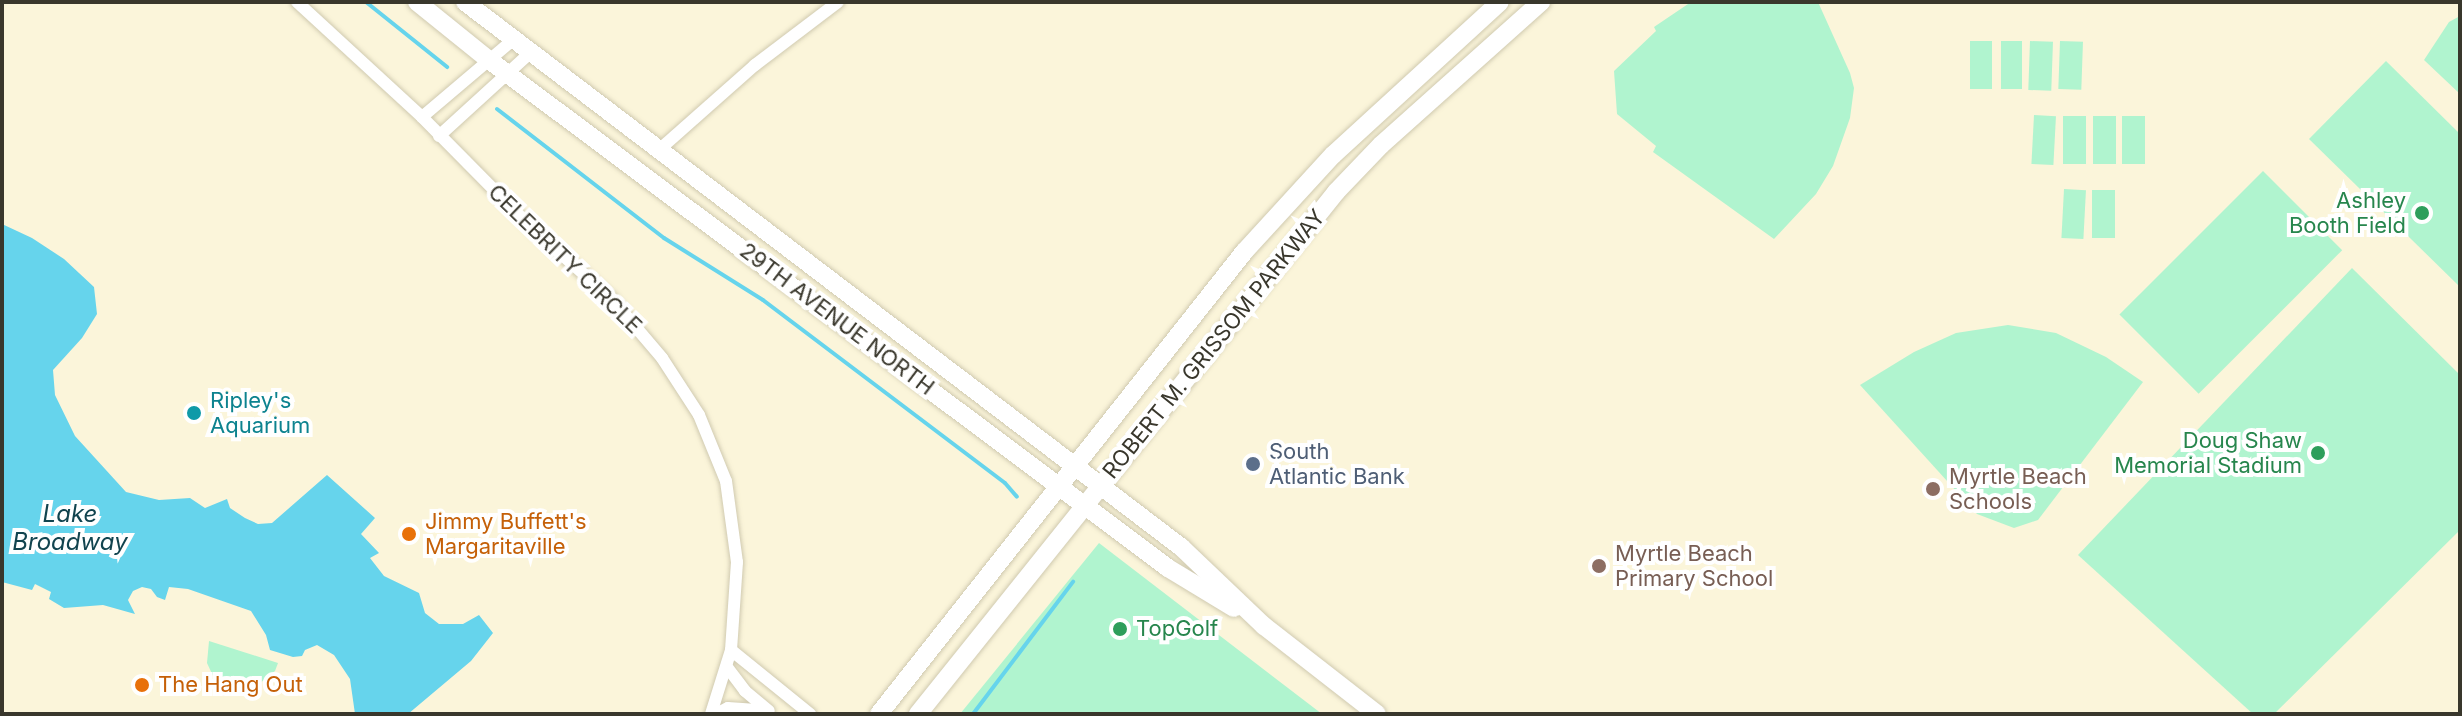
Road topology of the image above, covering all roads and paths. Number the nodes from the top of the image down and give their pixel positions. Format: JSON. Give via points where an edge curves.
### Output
{"nodes":[{"id":1,"x":297,"y":2,"type":"edge"},
{"id":2,"x":417,"y":2,"type":"edge"},
{"id":3,"x":465,"y":2,"type":"edge"},
{"id":4,"x":838,"y":2,"type":"edge"},
{"id":5,"x":1500,"y":2,"type":"edge"},
{"id":6,"x":1541,"y":2,"type":"edge"},
{"id":7,"x":514,"y":39,"type":"junction"},
{"id":8,"x":531,"y":52,"type":"junction"},
{"id":9,"x":489,"y":60,"type":"junction"},
{"id":10,"x":507,"y":73,"type":"junction"},
{"id":11,"x":422,"y":117,"type":"junction"},
{"id":12,"x":439,"y":136,"type":"junction"},
{"id":13,"x":660,"y":149,"type":"junction"},
{"id":14,"x":1077,"y":467,"type":"junction"},
{"id":15,"x":1099,"y":485,"type":"junction"},
{"id":16,"x":1060,"y":486,"type":"junction"},
{"id":17,"x":1084,"y":504,"type":"junction"},
{"id":18,"x":1264,"y":626,"type":"junction"},
{"id":19,"x":731,"y":650,"type":"junction"},
{"id":20,"x":727,"y":667,"type":"junction"},
{"id":21,"x":771,"y":712,"type":"edge"},
{"id":22,"x":714,"y":714,"type":"edge"},
{"id":23,"x":810,"y":714,"type":"edge"},
{"id":24,"x":879,"y":714,"type":"edge"},
{"id":25,"x":918,"y":714,"type":"edge"},
{"id":26,"x":1377,"y":714,"type":"edge"}],
"edges":[{"from":1,"to":11,"type":"street","name":"CELEBRITY CIRCLE"},
{"from":2,"to":9,"type":"main road","name":"29TH AVENUE NORTH"},
{"from":3,"to":7,"type":"main road","name":"29TH AVENUE NORTH"},
{"from":4,"to":13,"type":"street","via":[[743,75]]},
{"from":5,"to":14,"type":"main road","name":"ROBERT M. GRISSOM PARKWAY","via":[[1333,155],[1244,252]]},
{"from":6,"to":15,"type":"main road","name":"ROBERT M. GRISSOM PARKWAY","via":[[1336,192]]},
{"from":7,"to":8,"type":"main road","name":"29TH AVENUE NORTH"},
{"from":7,"to":9,"type":"street"},
{"from":8,"to":10,"type":"street"},
{"from":8,"to":13,"type":"main road","name":"29TH AVENUE NORTH"},
{"from":9,"to":10,"type":"main road","name":"29TH AVENUE NORTH"},
{"from":9,"to":11,"type":"street"},
{"from":10,"to":12,"type":"street"},
{"from":10,"to":16,"type":"main road","name":"29TH AVENUE NORTH"},
{"from":11,"to":12,"type":"street","name":"CELEBRITY CIRCLE"},
{"from":12,"to":19,"type":"street","name":"CELEBRITY CIRCLE","via":[[611,298],[662,358],[699,415],[732,507],[737,562]]},
{"from":13,"to":14,"type":"main road","name":"29TH AVENUE NORTH"},
{"from":14,"to":15,"type":"main road","name":"29TH AVENUE NORTH"},
{"from":14,"to":16,"type":"main road","name":"ROBERT M. GRISSOM PARKWAY"},
{"from":15,"to":17,"type":"main road","name":"ROBERT M. GRISSOM PARKWAY"},
{"from":15,"to":18,"type":"main road","name":"29TH AVENUE NORTH","via":[[1181,547]]},
{"from":16,"to":17,"type":"main road","name":"29TH AVENUE NORTH"},
{"from":16,"to":24,"type":"main road","name":"ROBERT M. GRISSOM PARKWAY"},
{"from":17,"to":18,"type":"main road","name":"29TH AVENUE NORTH","via":[[1168,568]]},
{"from":17,"to":25,"type":"main road","name":"ROBERT M. GRISSOM PARKWAY"},
{"from":18,"to":26,"type":"main road","name":"29TH AVENUE NORTH"},
{"from":19,"to":20,"type":"street","name":"CELEBRITY CIRCLE"},
{"from":19,"to":23,"type":"street"},
{"from":20,"to":21,"type":"street"},
{"from":20,"to":22,"type":"street","name":"CELEBRITY CIRCLE"},
{"from":21,"to":22,"type":"street","via":[[728,708]]}]}
